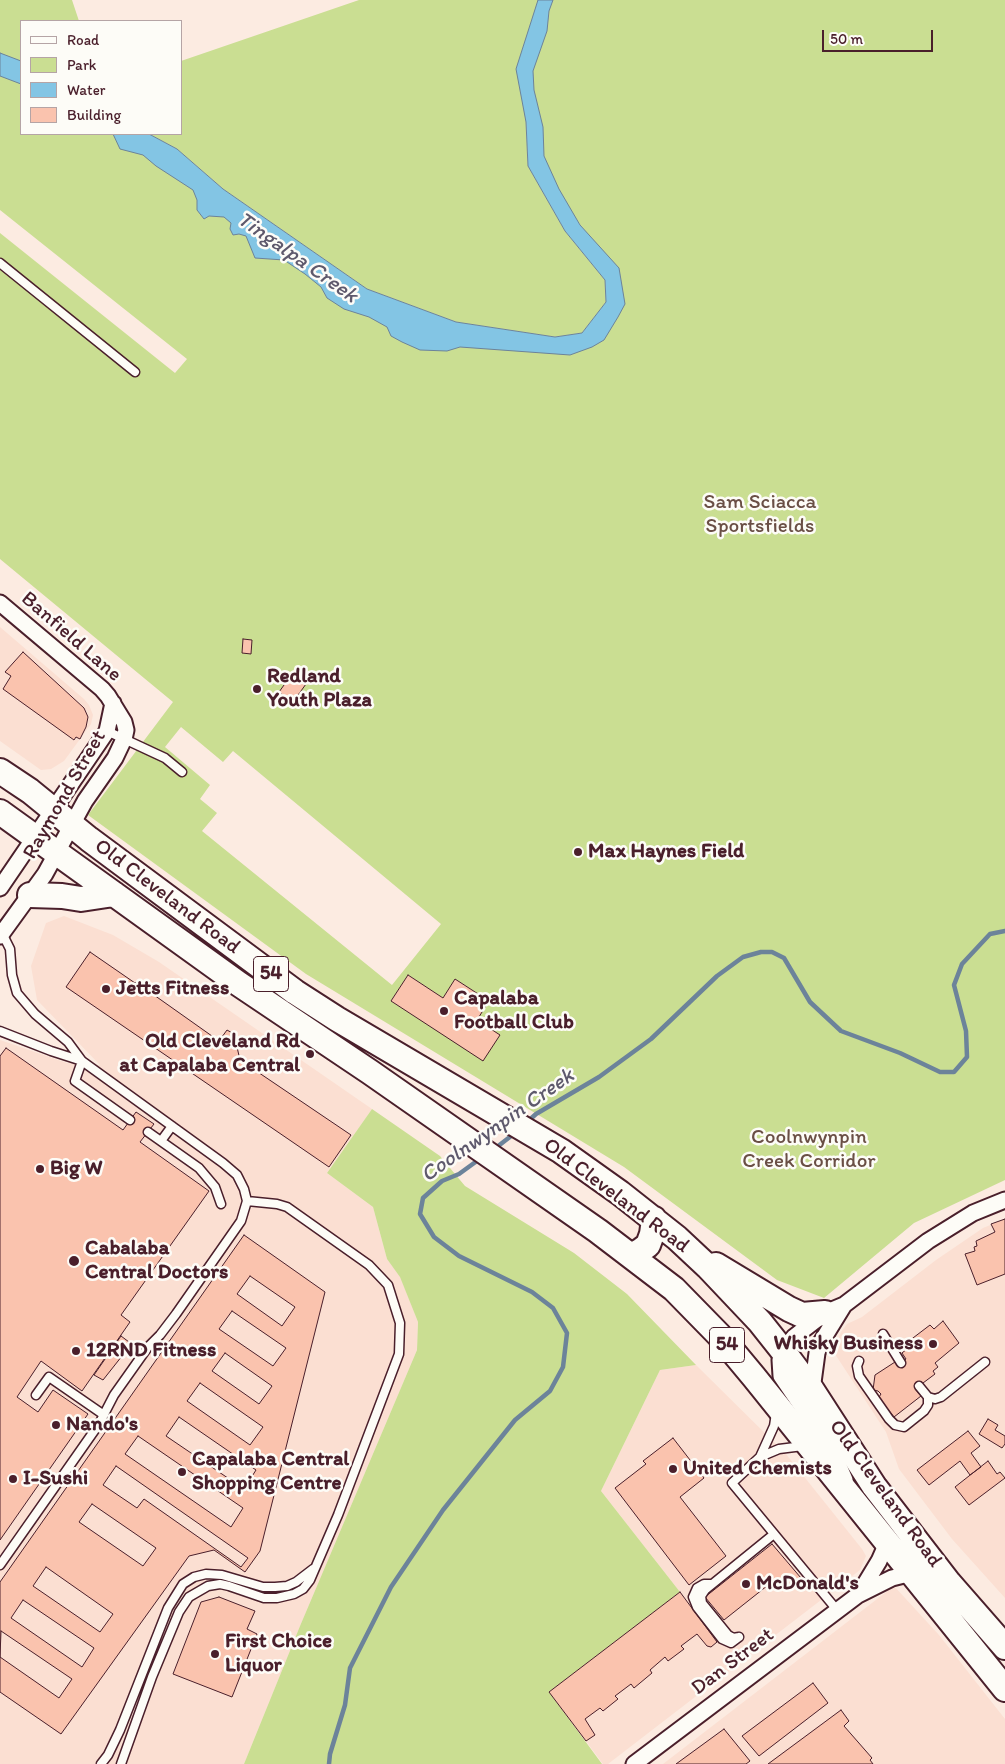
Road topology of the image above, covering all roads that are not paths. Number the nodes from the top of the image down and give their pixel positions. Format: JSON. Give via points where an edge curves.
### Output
{"nodes":[{"id":1,"x":0,"y":263,"type":"edge"},
{"id":2,"x":135,"y":372,"type":"dead end"},
{"id":3,"x":0,"y":603,"type":"edge"},
{"id":4,"x":113,"y":703,"type":"junction"},
{"id":5,"x":107,"y":731,"type":"junction"},
{"id":6,"x":124,"y":739,"type":"junction"},
{"id":7,"x":0,"y":770,"type":"edge"},
{"id":8,"x":182,"y":772,"type":"dead end"},
{"id":9,"x":53,"y":809,"type":"junction"},
{"id":10,"x":0,"y":812,"type":"edge"},
{"id":11,"x":72,"y":824,"type":"junction"},
{"id":12,"x":35,"y":836,"type":"junction"},
{"id":13,"x":57,"y":852,"type":"junction"},
{"id":14,"x":0,"y":888,"type":"edge"},
{"id":15,"x":114,"y":894,"type":"junction"},
{"id":16,"x":30,"y":895,"type":"junction"},
{"id":17,"x":1,"y":935,"type":"edge"},
{"id":18,"x":0,"y":1031,"type":"edge"},
{"id":19,"x":82,"y":1061,"type":"junction"},
{"id":20,"x":130,"y":1120,"type":"dead end"},
{"id":21,"x":172,"y":1126,"type":"junction"},
{"id":22,"x":148,"y":1132,"type":"dead end"},
{"id":23,"x":161,"y":1141,"type":"junction"},
{"id":24,"x":1005,"y":1200,"type":"edge"},
{"id":25,"x":247,"y":1201,"type":"junction"},
{"id":26,"x":221,"y":1204,"type":"dead end"},
{"id":27,"x":654,"y":1219,"type":"junction"},
{"id":28,"x":691,"y":1250,"type":"junction"},
{"id":29,"x":631,"y":1256,"type":"junction"},
{"id":30,"x":835,"y":1309,"type":"junction"},
{"id":31,"x":883,"y":1334,"type":"dead end"},
{"id":32,"x":783,"y":1351,"type":"junction"},
{"id":33,"x":859,"y":1361,"type":"dead end"},
{"id":34,"x":985,"y":1362,"type":"dead end"},
{"id":35,"x":902,"y":1363,"type":"dead end"},
{"id":36,"x":919,"y":1386,"type":"dead end"},
{"id":37,"x":812,"y":1390,"type":"junction"},
{"id":38,"x":36,"y":1396,"type":"dead end"},
{"id":39,"x":928,"y":1397,"type":"junction"},
{"id":40,"x":775,"y":1403,"type":"junction"},
{"id":41,"x":104,"y":1415,"type":"junction"},
{"id":42,"x":810,"y":1446,"type":"junction"},
{"id":43,"x":760,"y":1457,"type":"junction"},
{"id":44,"x":853,"y":1500,"type":"junction"},
{"id":45,"x":774,"y":1534,"type":"junction"},
{"id":46,"x":887,"y":1542,"type":"junction"},
{"id":47,"x":0,"y":1566,"type":"edge"},
{"id":48,"x":314,"y":1568,"type":"junction"},
{"id":49,"x":912,"y":1573,"type":"junction"},
{"id":50,"x":858,"y":1595,"type":"junction"},
{"id":51,"x":837,"y":1610,"type":"junction"},
{"id":52,"x":739,"y":1637,"type":"dead end"},
{"id":53,"x":1001,"y":1638,"type":"edge"},
{"id":54,"x":1005,"y":1689,"type":"edge"},
{"id":55,"x":101,"y":1764,"type":"edge"},
{"id":56,"x":121,"y":1764,"type":"edge"},
{"id":57,"x":634,"y":1764,"type":"edge"}],
"edges":[{"from":1,"to":2,"type":"lane"},
{"from":3,"to":4,"type":"street","name":"Banfield Lane","via":[[102,689]]},
{"from":4,"to":5,"type":"street","name":"Raymond Street"},
{"from":4,"to":6,"type":"street","name":"Raymond Street","via":[[124,722]]},
{"from":5,"to":6,"type":"lane"},
{"from":5,"to":9,"type":"street","name":"Raymond Street"},
{"from":6,"to":8,"type":"lane","via":[[165,758]]},
{"from":6,"to":11,"type":"street","name":"Raymond Street"},
{"from":7,"to":9,"type":"main road","name":"Old Cleveland Road","number":"54"},
{"from":9,"to":11,"type":"main road","name":"Old Cleveland Road","number":"54"},
{"from":9,"to":12,"type":"street","name":"Raymond Street"},
{"from":10,"to":12,"type":"main road","name":"Old Cleveland Road","number":"54"},
{"from":11,"to":13,"type":"street","name":"Raymond Street"},
{"from":11,"to":27,"type":"main road","name":"Old Cleveland Road","number":"54","via":[[296,992],[336,1019],[561,1151]]},
{"from":12,"to":13,"type":"main road","name":"Old Cleveland Road","number":"54"},
{"from":12,"to":14,"type":"street","name":"Raymond Street"},
{"from":13,"to":15,"type":"main road","name":"Old Cleveland Road","number":"54"},
{"from":13,"to":16,"type":"street","name":"Raymond Street"},
{"from":15,"to":16,"type":"main road","via":[[81,899]]},
{"from":15,"to":29,"type":"main road","name":"Old Cleveland Road","number":"54"},
{"from":16,"to":17,"type":"street","name":"Raymond Street"},
{"from":17,"to":19,"type":"lane","via":[[10,949],[17,993],[35,1014],[68,1042]]},
{"from":18,"to":19,"type":"lane"},
{"from":19,"to":20,"type":"lane","via":[[75,1081]]},
{"from":19,"to":21,"type":"lane"},
{"from":21,"to":23,"type":"lane"},
{"from":21,"to":25,"type":"lane","via":[[236,1175]]},
{"from":22,"to":23,"type":"lane"},
{"from":23,"to":26,"type":"lane","via":[[199,1168],[215,1187]]},
{"from":24,"to":30,"type":"street","via":[[973,1213],[928,1241]]},
{"from":25,"to":41,"type":"lane","via":[[240,1221],[176,1314],[136,1363]]},
{"from":25,"to":48,"type":"lane","via":[[287,1207],[368,1265],[388,1285],[400,1323],[399,1354]]},
{"from":27,"to":28,"type":"main road","name":"Old Cleveland Road","number":"54"},
{"from":27,"to":29,"type":"main road","via":[[648,1245]]},
{"from":28,"to":30,"type":"main road","via":[[802,1315]]},
{"from":28,"to":32,"type":"main road","name":"Old Cleveland Road","number":"54"},
{"from":29,"to":40,"type":"main road","name":"Old Cleveland Road","number":"54","via":[[696,1310]]},
{"from":30,"to":32,"type":"street","via":[[794,1337]]},
{"from":30,"to":37,"type":"street","via":[[820,1344]]},
{"from":31,"to":35,"type":"lane"},
{"from":32,"to":37,"type":"main road","name":"Old Cleveland Road","number":"54"},
{"from":32,"to":44,"type":"street","via":[[781,1376],[833,1452]]},
{"from":33,"to":39,"type":"lane","via":[[859,1376],[895,1425],[904,1427],[924,1411]]},
{"from":34,"to":39,"type":"lane","via":[[941,1397]]},
{"from":36,"to":39,"type":"lane"},
{"from":37,"to":53,"type":"main road","name":"Old Cleveland Road","number":"54","via":[[874,1486],[949,1582]]},
{"from":38,"to":41,"type":"lane","via":[[49,1376]]},
{"from":40,"to":42,"type":"main road","name":"Old Cleveland Road","number":"54"},
{"from":40,"to":43,"type":"lane","via":[[776,1419]]},
{"from":41,"to":47,"type":"lane"},
{"from":42,"to":43,"type":"lane","via":[[779,1449]]},
{"from":42,"to":44,"type":"main road","name":"Old Cleveland Road","number":"54"},
{"from":43,"to":45,"type":"lane","via":[[732,1483]]},
{"from":44,"to":46,"type":"main road","name":"Old Cleveland Road","number":"54"},
{"from":45,"to":51,"type":"lane"},
{"from":45,"to":52,"type":"lane","via":[[701,1596],[702,1603],[728,1635]]},
{"from":46,"to":49,"type":"main road","name":"Old Cleveland Road","number":"54"},
{"from":46,"to":50,"type":"street","name":"Dan Street"},
{"from":48,"to":55,"type":"lane","via":[[287,1586],[263,1587],[222,1575],[206,1574],[183,1584],[168,1608],[120,1730]]},
{"from":48,"to":56,"type":"lane","via":[[303,1589],[278,1598],[264,1598],[220,1584],[208,1586],[189,1597],[179,1612],[141,1704]]},
{"from":49,"to":50,"type":"street","name":"Dan Street","via":[[892,1578]]},
{"from":49,"to":54,"type":"main road","name":"Old Cleveland Road","number":"54"},
{"from":50,"to":51,"type":"street","name":"Dan Street"},
{"from":51,"to":57,"type":"street","name":"Dan Street"}]}
